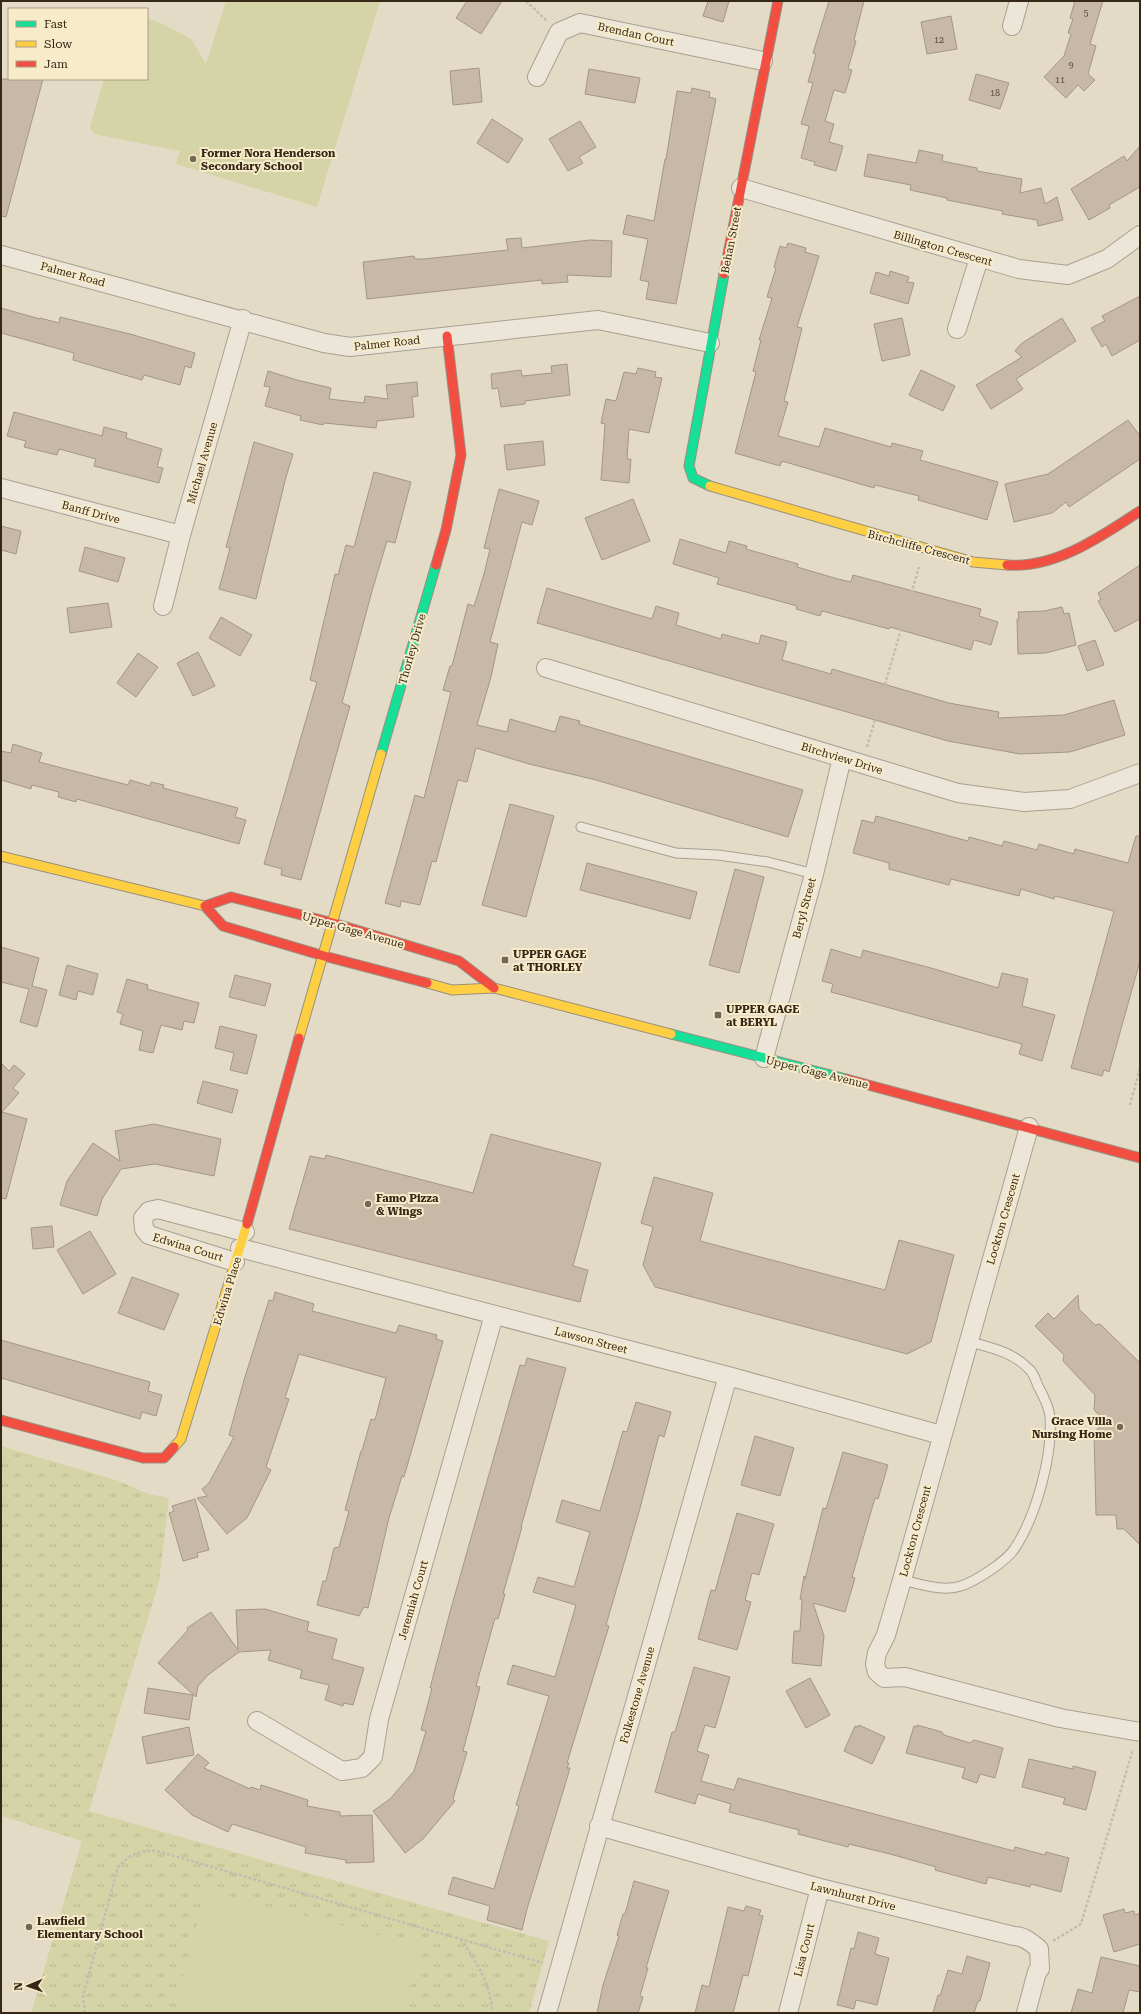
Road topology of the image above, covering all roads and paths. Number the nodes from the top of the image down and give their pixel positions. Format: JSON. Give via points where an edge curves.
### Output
{"nodes":[{"id":1,"x":526,"y":1,"type":"edge"},
{"id":2,"x":778,"y":1,"type":"edge"},
{"id":3,"x":1019,"y":1,"type":"edge"},
{"id":4,"x":1012,"y":26,"type":"dead end"},
{"id":5,"x":559,"y":32,"type":"junction"},
{"id":6,"x":764,"y":61,"type":"junction"},
{"id":7,"x":537,"y":77,"type":"dead end"},
{"id":8,"x":741,"y":188,"type":"junction"},
{"id":9,"x":1140,"y":236,"type":"edge"},
{"id":10,"x":1,"y":255,"type":"edge"},
{"id":11,"x":979,"y":258,"type":"junction"},
{"id":12,"x":243,"y":320,"type":"junction"},
{"id":13,"x":957,"y":329,"type":"dead end"},
{"id":14,"x":447,"y":336,"type":"junction"},
{"id":15,"x":710,"y":343,"type":"junction"},
{"id":16,"x":693,"y":478,"type":"joint"},
{"id":17,"x":1,"y":488,"type":"edge"},
{"id":18,"x":1140,"y":511,"type":"edge"},
{"id":19,"x":181,"y":535,"type":"junction"},
{"id":20,"x":924,"y":549,"type":"junction"},
{"id":21,"x":163,"y":606,"type":"dead end"},
{"id":22,"x":546,"y":668,"type":"dead end"},
{"id":23,"x":842,"y":758,"type":"junction"},
{"id":24,"x":862,"y":764,"type":"junction"},
{"id":25,"x":1140,"y":773,"type":"edge"},
{"id":26,"x":581,"y":827,"type":"dead end"},
{"id":27,"x":1,"y":856,"type":"edge"},
{"id":28,"x":814,"y":874,"type":"junction"},
{"id":29,"x":205,"y":906,"type":"junction"},
{"id":30,"x":333,"y":923,"type":"junction"},
{"id":31,"x":324,"y":956,"type":"junction"},
{"id":32,"x":494,"y":988,"type":"junction"},
{"id":33,"x":764,"y":1058,"type":"junction"},
{"id":34,"x":1140,"y":1068,"type":"edge"},
{"id":35,"x":1130,"y":1104,"type":"dead end"},
{"id":36,"x":1029,"y":1127,"type":"junction"},
{"id":37,"x":1140,"y":1158,"type":"edge"},
{"id":38,"x":240,"y":1247,"type":"junction"},
{"id":39,"x":494,"y":1315,"type":"junction"},
{"id":40,"x":968,"y":1341,"type":"junction"},
{"id":41,"x":728,"y":1376,"type":"junction"},
{"id":42,"x":1,"y":1420,"type":"edge"},
{"id":43,"x":941,"y":1435,"type":"junction"},
{"id":44,"x":902,"y":1580,"type":"junction"},
{"id":45,"x":257,"y":1721,"type":"dead end"},
{"id":46,"x":1139,"y":1732,"type":"edge"},
{"id":47,"x":600,"y":1826,"type":"junction"},
{"id":48,"x":820,"y":1888,"type":"junction"},
{"id":49,"x":461,"y":1939,"type":"junction"},
{"id":50,"x":1039,"y":1950,"type":"junction"},
{"id":51,"x":560,"y":1968,"type":"junction"},
{"id":52,"x":85,"y":2013,"type":"edge"},
{"id":53,"x":492,"y":2013,"type":"edge"},
{"id":54,"x":547,"y":2013,"type":"edge"},
{"id":55,"x":788,"y":2013,"type":"edge"},
{"id":56,"x":1026,"y":2013,"type":"edge"}],
"edges":[{"from":1,"to":5,"type":"path"},
{"from":2,"to":6,"type":"street","name":"Behan Street"},
{"from":3,"to":4,"type":"street"},
{"from":5,"to":6,"type":"street","name":"Brendan Court","via":[[580,23]]},
{"from":5,"to":7,"type":"street"},
{"from":6,"to":8,"type":"street","name":"Behan Street"},
{"from":8,"to":11,"type":"street","name":"Billington Crescent"},
{"from":8,"to":15,"type":"street","name":"Behan Street"},
{"from":9,"to":11,"type":"street","name":"Billington Crescent","via":[[1107,259],[1068,275],[1019,269]]},
{"from":10,"to":12,"type":"street","name":"Palmer Road"},
{"from":11,"to":13,"type":"street"},
{"from":12,"to":14,"type":"street","name":"Palmer Road","via":[[324,343],[350,347]]},
{"from":12,"to":19,"type":"street","name":"Michael Avenue"},
{"from":14,"to":15,"type":"street","name":"Palmer Road","via":[[598,320]]},
{"from":14,"to":30,"type":"street","name":"Thorley Drive","via":[[461,455],[446,530]]},
{"from":15,"to":16,"type":"street","name":"Behan Street","via":[[689,466]]},
{"from":16,"to":20,"type":"street","name":"Birchcliffe Crescent","via":[[705,484]]},
{"from":17,"to":19,"type":"street","name":"Banff Drive"},
{"from":18,"to":20,"type":"street","name":"Birchcliffe Crescent","via":[[1086,546],[1019,566],[973,562]]},
{"from":19,"to":21,"type":"street","name":"Michael Avenue"},
{"from":20,"to":24,"type":"path"},
{"from":22,"to":23,"type":"street","name":"Birchview Drive"},
{"from":23,"to":24,"type":"street","name":"Birchview Drive"},
{"from":23,"to":28,"type":"street","name":"Beryl Street"},
{"from":24,"to":25,"type":"street","name":"Birchview Drive","via":[[958,793],[1024,802],[1070,799]]},
{"from":26,"to":28,"type":"lane","via":[[676,853],[718,855],[768,862]]},
{"from":27,"to":29,"type":"street"},
{"from":28,"to":33,"type":"street","name":"Beryl Street"},
{"from":29,"to":30,"type":"street","name":"Upper Gage Avenue","via":[[231,897]]},
{"from":29,"to":31,"type":"street","name":"Upper Gage Avenue","via":[[223,926]]},
{"from":30,"to":31,"type":"street","name":"Thorley Drive"},
{"from":30,"to":32,"type":"street","name":"Upper Gage Avenue","via":[[459,961]]},
{"from":31,"to":32,"type":"street","name":"Upper Gage Avenue","via":[[452,990]]},
{"from":31,"to":38,"type":"street","name":"Edwina Place"},
{"from":32,"to":33,"type":"street","name":"Upper Gage Avenue"},
{"from":33,"to":36,"type":"street","name":"Upper Gage Avenue"},
{"from":34,"to":35,"type":"path"},
{"from":36,"to":37,"type":"street","name":"Upper Gage Avenue"},
{"from":36,"to":40,"type":"street","name":"Lockton Crescent"},
{"from":38,"to":39,"type":"street","name":"Lawson Street"},
{"from":38,"to":42,"type":"street","name":"Edwina Place","via":[[180,1439],[164,1458],[143,1458]]},
{"from":39,"to":41,"type":"street","name":"Lawson Street"},
{"from":39,"to":45,"type":"street","name":"Jeremiah Court","via":[[379,1719],[373,1757],[362,1768],[342,1771]]},
{"from":40,"to":43,"type":"street","name":"Lockton Crescent"},
{"from":40,"to":44,"type":"lane","via":[[1011,1354],[1031,1371],[1042,1394],[1050,1416],[1049,1441],[1037,1500],[1015,1548],[998,1566],[962,1586],[941,1588]]},
{"from":41,"to":43,"type":"street","name":"Lawson Street"},
{"from":41,"to":47,"type":"street","name":"Folkestone Avenue"},
{"from":43,"to":44,"type":"street","name":"Lockton Crescent"},
{"from":44,"to":46,"type":"street","name":"Lockton Crescent","via":[[875,1664],[877,1672],[884,1678],[905,1677],[1060,1718]]},
{"from":46,"to":50,"type":"path","via":[[1081,1924]]},
{"from":47,"to":48,"type":"street","name":"Lawnhurst Drive"},
{"from":47,"to":51,"type":"street","name":"Folkestone Avenue"},
{"from":48,"to":50,"type":"street","name":"Lawnhurst Drive","via":[[1019,1936]]},
{"from":48,"to":55,"type":"street","name":"Lisa Court"},
{"from":49,"to":51,"type":"path"},
{"from":49,"to":52,"type":"path","via":[[146,1850],[126,1858],[118,1867],[83,1996]]},
{"from":49,"to":53,"type":"path","via":[[486,1981],[492,2002]]},
{"from":50,"to":56,"type":"street","via":[[1040,1969]]},
{"from":51,"to":54,"type":"street","name":"Folkestone Avenue"}]}
